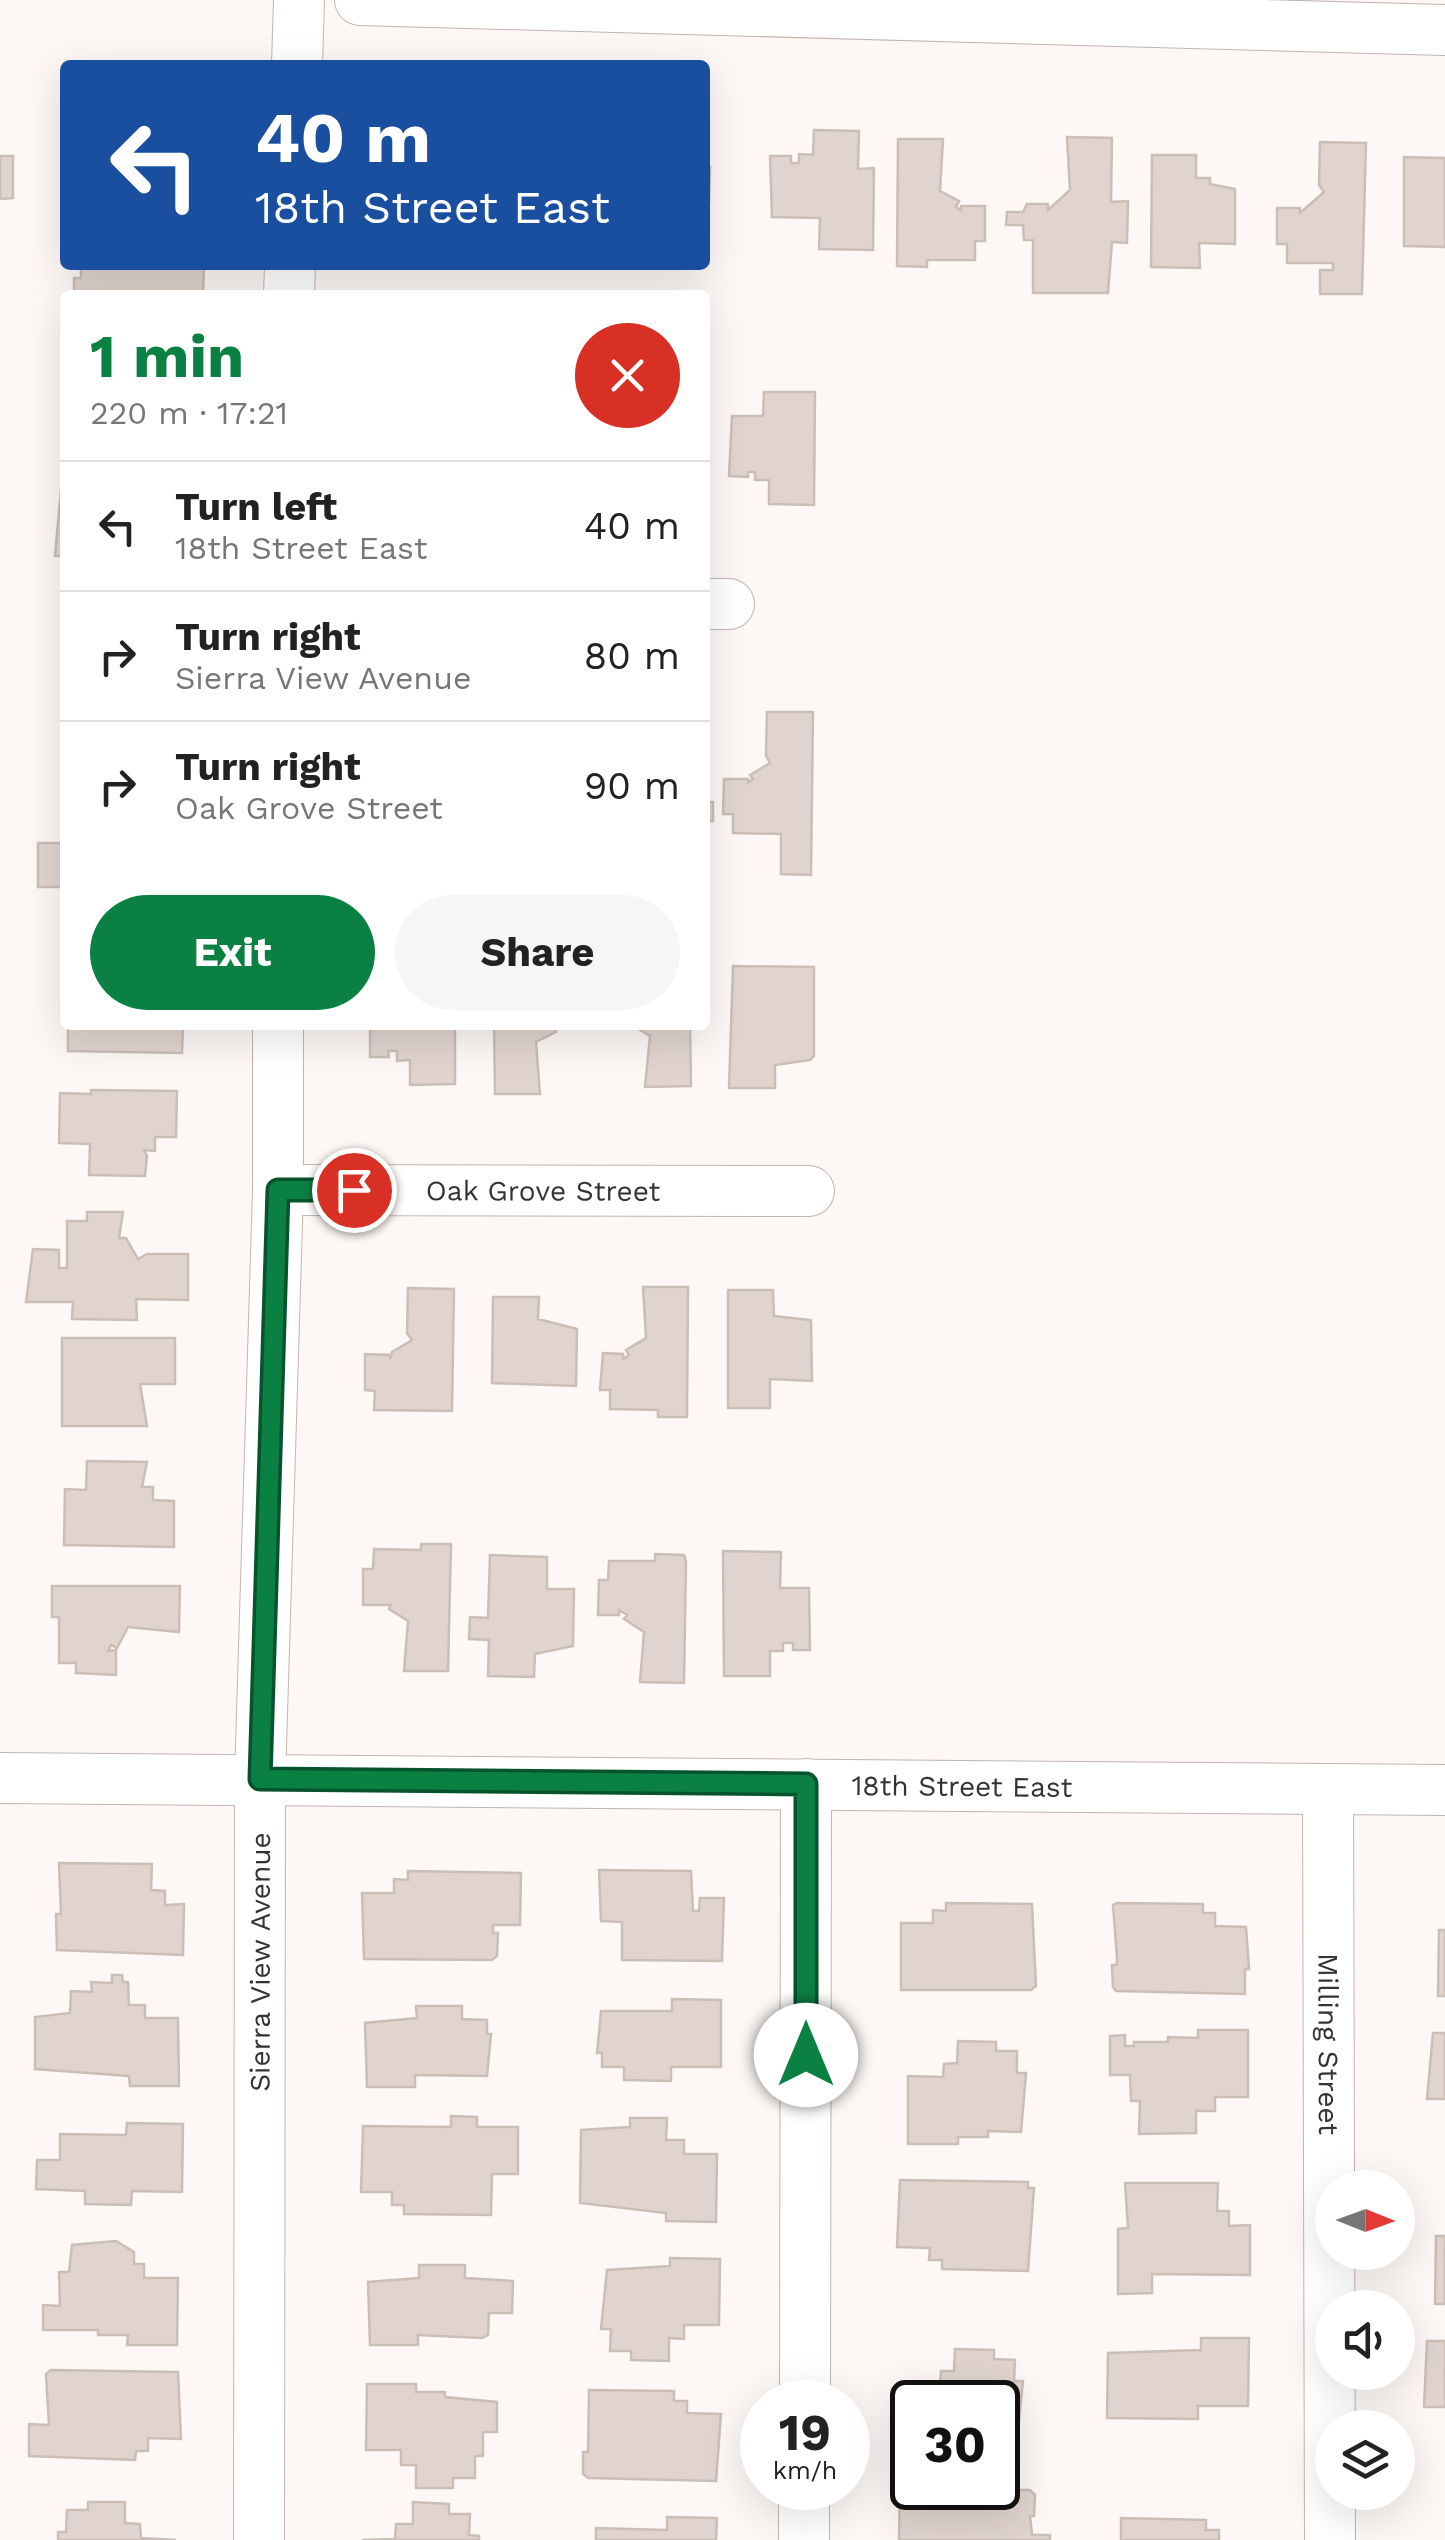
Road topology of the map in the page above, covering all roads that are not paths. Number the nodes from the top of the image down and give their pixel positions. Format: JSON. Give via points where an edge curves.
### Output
{"nodes":[{"id":1,"x":299,"y":0,"type":"edge"},
{"id":2,"x":360,"y":0,"type":"edge"},
{"id":3,"x":1445,"y":30,"type":"edge"},
{"id":4,"x":297,"y":60,"type":"edge"},
{"id":5,"x":278,"y":1030,"type":"edge"},
{"id":6,"x":278,"y":1190,"type":"junction"},
{"id":7,"x":809,"y":1191,"type":"dead end"},
{"id":8,"x":0,"y":1778,"type":"edge"},
{"id":9,"x":260,"y":1779,"type":"junction"},
{"id":10,"x":806,"y":1784,"type":"junction"},
{"id":11,"x":1328,"y":1789,"type":"junction"},
{"id":12,"x":1445,"y":1790,"type":"edge"},
{"id":13,"x":804,"y":2380,"type":"edge"},
{"id":14,"x":804,"y":2510,"type":"edge"},
{"id":15,"x":260,"y":2540,"type":"edge"},
{"id":16,"x":804,"y":2540,"type":"edge"},
{"id":17,"x":1330,"y":2540,"type":"edge"}],
"edges":[{"from":1,"to":4,"type":"street"},
{"from":2,"to":3,"type":"street"},
{"from":5,"to":6,"type":"street","name":"Sierra View Avenue"},
{"from":6,"to":7,"type":"street","name":"Oak Grove Street"},
{"from":6,"to":9,"type":"street","name":"Sierra View Avenue"},
{"from":8,"to":9,"type":"street","name":"18th Street East"},
{"from":9,"to":10,"type":"street","name":"18th Street East"},
{"from":9,"to":15,"type":"street","name":"Sierra View Avenue"},
{"from":10,"to":11,"type":"street","name":"18th Street East"},
{"from":10,"to":13,"type":"street"},
{"from":11,"to":12,"type":"street","name":"18th Street East"},
{"from":11,"to":17,"type":"street","name":"Milling Street"},
{"from":14,"to":16,"type":"street"}]}
